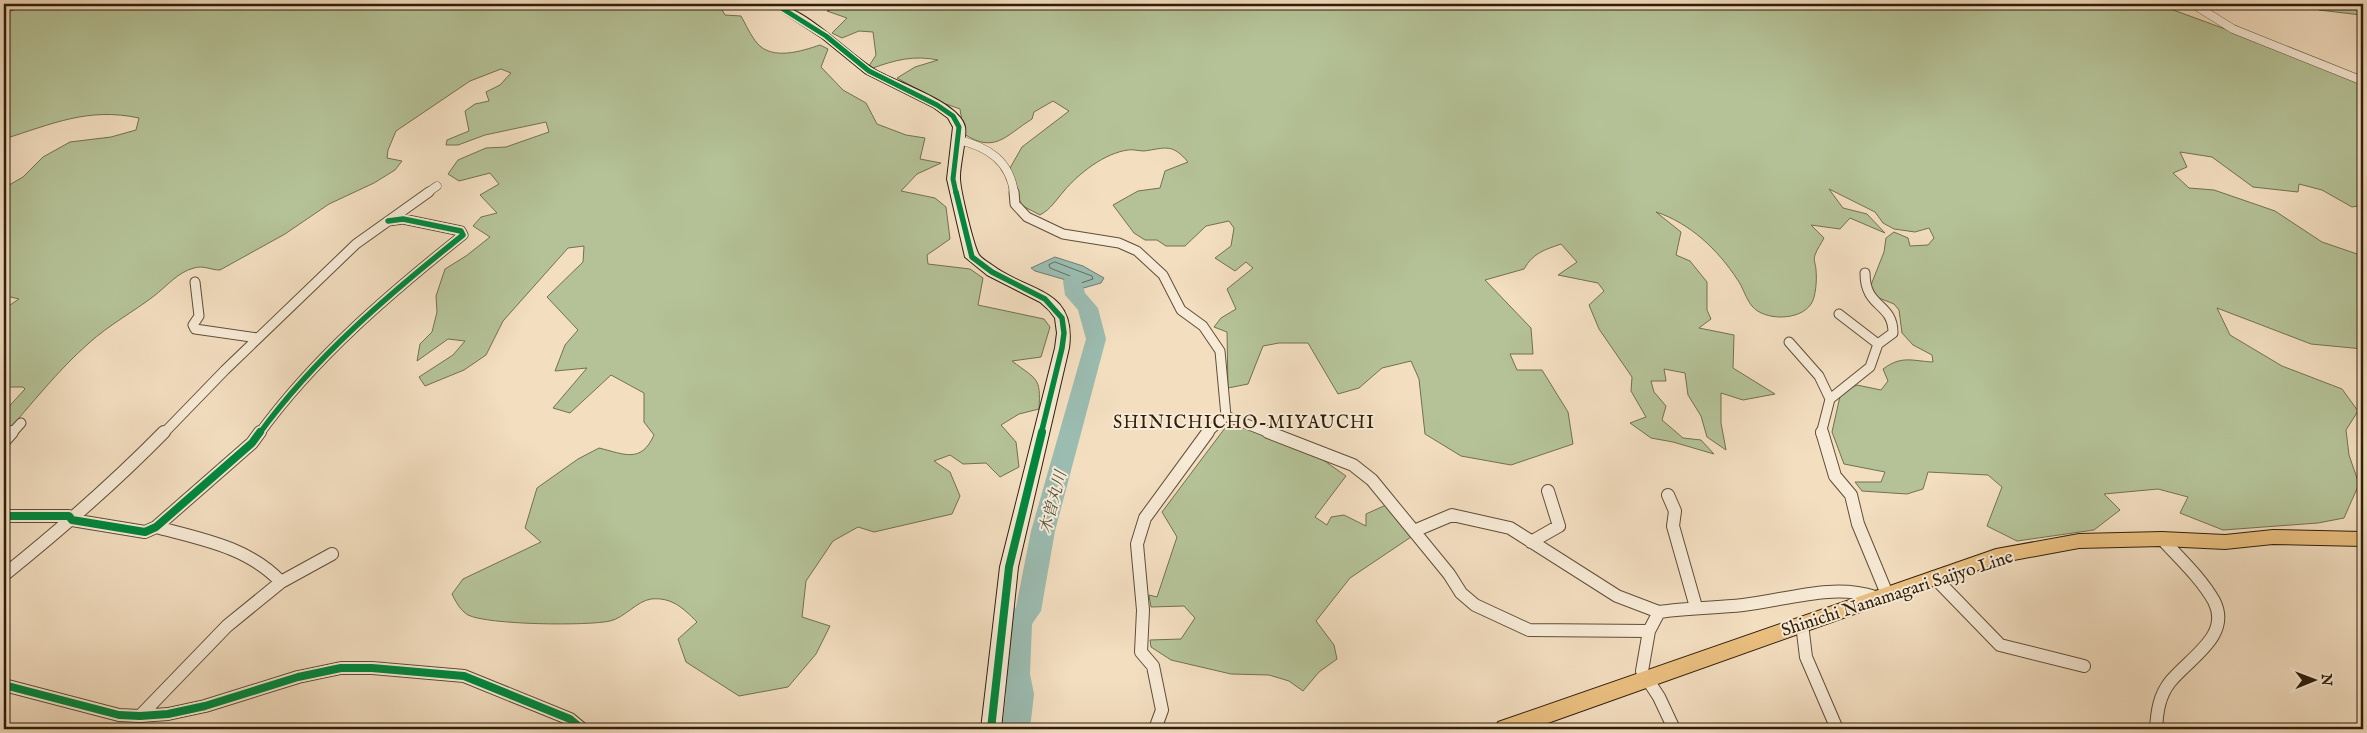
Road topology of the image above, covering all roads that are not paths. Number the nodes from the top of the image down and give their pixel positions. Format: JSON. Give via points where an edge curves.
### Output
{"nodes":[{"id":1,"x":775,"y":4,"type":"edge"},
{"id":2,"x":2192,"y":4,"type":"edge"},
{"id":3,"x":2363,"y":81,"type":"edge"},
{"id":4,"x":959,"y":140,"type":"junction"},
{"id":5,"x":437,"y":186,"type":"dead end"},
{"id":6,"x":388,"y":221,"type":"junction"},
{"id":7,"x":1865,"y":273,"type":"dead end"},
{"id":8,"x":195,"y":282,"type":"dead end"},
{"id":9,"x":1839,"y":314,"type":"dead end"},
{"id":10,"x":258,"y":338,"type":"junction"},
{"id":11,"x":1789,"y":342,"type":"dead end"},
{"id":12,"x":1878,"y":344,"type":"junction"},
{"id":13,"x":1830,"y":399,"type":"junction"},
{"id":14,"x":1226,"y":416,"type":"junction"},
{"id":15,"x":21,"y":423,"type":"dead end"},
{"id":16,"x":4,"y":441,"type":"edge"},
{"id":17,"x":1548,"y":491,"type":"dead end"},
{"id":18,"x":1668,"y":495,"type":"dead end"},
{"id":19,"x":4,"y":516,"type":"edge"},
{"id":20,"x":72,"y":520,"type":"junction"},
{"id":21,"x":156,"y":527,"type":"junction"},
{"id":22,"x":1414,"y":531,"type":"junction"},
{"id":23,"x":2363,"y":539,"type":"edge"},
{"id":24,"x":2162,"y":540,"type":"junction"},
{"id":25,"x":1531,"y":542,"type":"junction"},
{"id":26,"x":332,"y":554,"type":"dead end"},
{"id":27,"x":4,"y":576,"type":"edge"},
{"id":28,"x":1934,"y":578,"type":"junction"},
{"id":29,"x":280,"y":582,"type":"junction"},
{"id":30,"x":1881,"y":595,"type":"junction"},
{"id":31,"x":1696,"y":607,"type":"junction"},
{"id":32,"x":1659,"y":612,"type":"junction"},
{"id":33,"x":1802,"y":624,"type":"junction"},
{"id":34,"x":1649,"y":630,"type":"junction"},
{"id":35,"x":2084,"y":666,"type":"dead end"},
{"id":36,"x":1648,"y":678,"type":"junction"},
{"id":37,"x":4,"y":685,"type":"edge"},
{"id":38,"x":140,"y":716,"type":"junction"},
{"id":39,"x":582,"y":729,"type":"edge"},
{"id":40,"x":991,"y":729,"type":"edge"},
{"id":41,"x":1155,"y":729,"type":"edge"},
{"id":42,"x":1506,"y":729,"type":"edge"},
{"id":43,"x":1674,"y":729,"type":"edge"},
{"id":44,"x":1837,"y":729,"type":"edge"},
{"id":45,"x":2156,"y":729,"type":"edge"}],
"edges":[{"from":1,"to":4,"type":"street","via":[[826,36],[869,71],[953,116],[959,127]]},
{"from":2,"to":3,"type":"street","via":[[2238,33],[2334,67]]},
{"from":4,"to":14,"type":"street","via":[[991,150],[1004,162],[1015,204],[1027,217],[1063,234],[1119,243],[1137,251],[1163,275],[1181,310],[1203,326],[1220,351]]},
{"from":4,"to":40,"type":"street","via":[[953,179],[972,257],[992,272],[1054,306],[1062,318],[1064,333],[1009,567]]},
{"from":5,"to":6,"type":"street"},
{"from":6,"to":10,"type":"street","via":[[356,244]]},
{"from":6,"to":21,"type":"street","via":[[403,219],[461,231],[463,235],[412,276],[323,357],[284,399],[252,443]]},
{"from":7,"to":12,"type":"street","via":[[1864,284],[1869,296],[1891,314],[1894,324],[1893,333]]},
{"from":8,"to":10,"type":"street","via":[[199,316],[193,325],[195,329]]},
{"from":9,"to":12,"type":"street"},
{"from":10,"to":20,"type":"street","via":[[119,478]]},
{"from":11,"to":13,"type":"street","via":[[1819,376]]},
{"from":12,"to":13,"type":"street","via":[[1870,367]]},
{"from":13,"to":30,"type":"street","via":[[1820,435],[1835,476],[1851,494]]},
{"from":14,"to":22,"type":"street","via":[[1353,465],[1372,480]]},
{"from":14,"to":41,"type":"street","via":[[1206,434],[1145,518],[1137,544],[1144,610],[1142,652],[1153,666],[1162,710]]},
{"from":15,"to":16,"type":"street"},
{"from":17,"to":25,"type":"street","via":[[1559,526],[1552,532],[1538,535]]},
{"from":18,"to":31,"type":"street","via":[[1676,511],[1673,526]]},
{"from":19,"to":20,"type":"street","via":[[69,516]]},
{"from":20,"to":21,"type":"street","via":[[145,532]]},
{"from":20,"to":27,"type":"street"},
{"from":21,"to":29,"type":"street","via":[[243,553],[274,573]]},
{"from":22,"to":25,"type":"street","via":[[1452,515],[1510,528]]},
{"from":22,"to":34,"type":"street","via":[[1475,605],[1529,630]]},
{"from":23,"to":24,"type":"main road","name":"Shinichi Nanamagari Saijyo Line"},
{"from":24,"to":28,"type":"main road","name":"Shinichi Nanamagari Saijyo Line","via":[[2079,542],[1996,556]]},
{"from":24,"to":45,"type":"street","via":[[2203,584],[2215,603],[2219,618],[2217,633],[2169,683],[2157,706]]},
{"from":25,"to":32,"type":"street","via":[[1617,596]]},
{"from":26,"to":29,"type":"street"},
{"from":28,"to":30,"type":"main road","name":"Shinichi Nanamagari Saijyo Line"},
{"from":28,"to":35,"type":"street","via":[[2000,645]]},
{"from":29,"to":38,"type":"street","via":[[227,626]]},
{"from":30,"to":31,"type":"street","via":[[1828,592],[1744,605]]},
{"from":30,"to":33,"type":"main road","name":"Shinichi Nanamagari Saijyo Line"},
{"from":31,"to":32,"type":"street"},
{"from":32,"to":34,"type":"street"},
{"from":33,"to":36,"type":"main road","name":"Shinichi Nanamagari Saijyo Line"},
{"from":33,"to":44,"type":"street","via":[[1806,657]]},
{"from":34,"to":36,"type":"street","via":[[1642,671]]},
{"from":36,"to":42,"type":"main road","name":"Shinichi Nanamagari Saijyo Line"},
{"from":36,"to":43,"type":"street"},
{"from":37,"to":38,"type":"street","via":[[119,715]]},
{"from":38,"to":39,"type":"street","via":[[205,706],[298,677],[341,668],[372,668],[464,676],[570,719]]}]}
